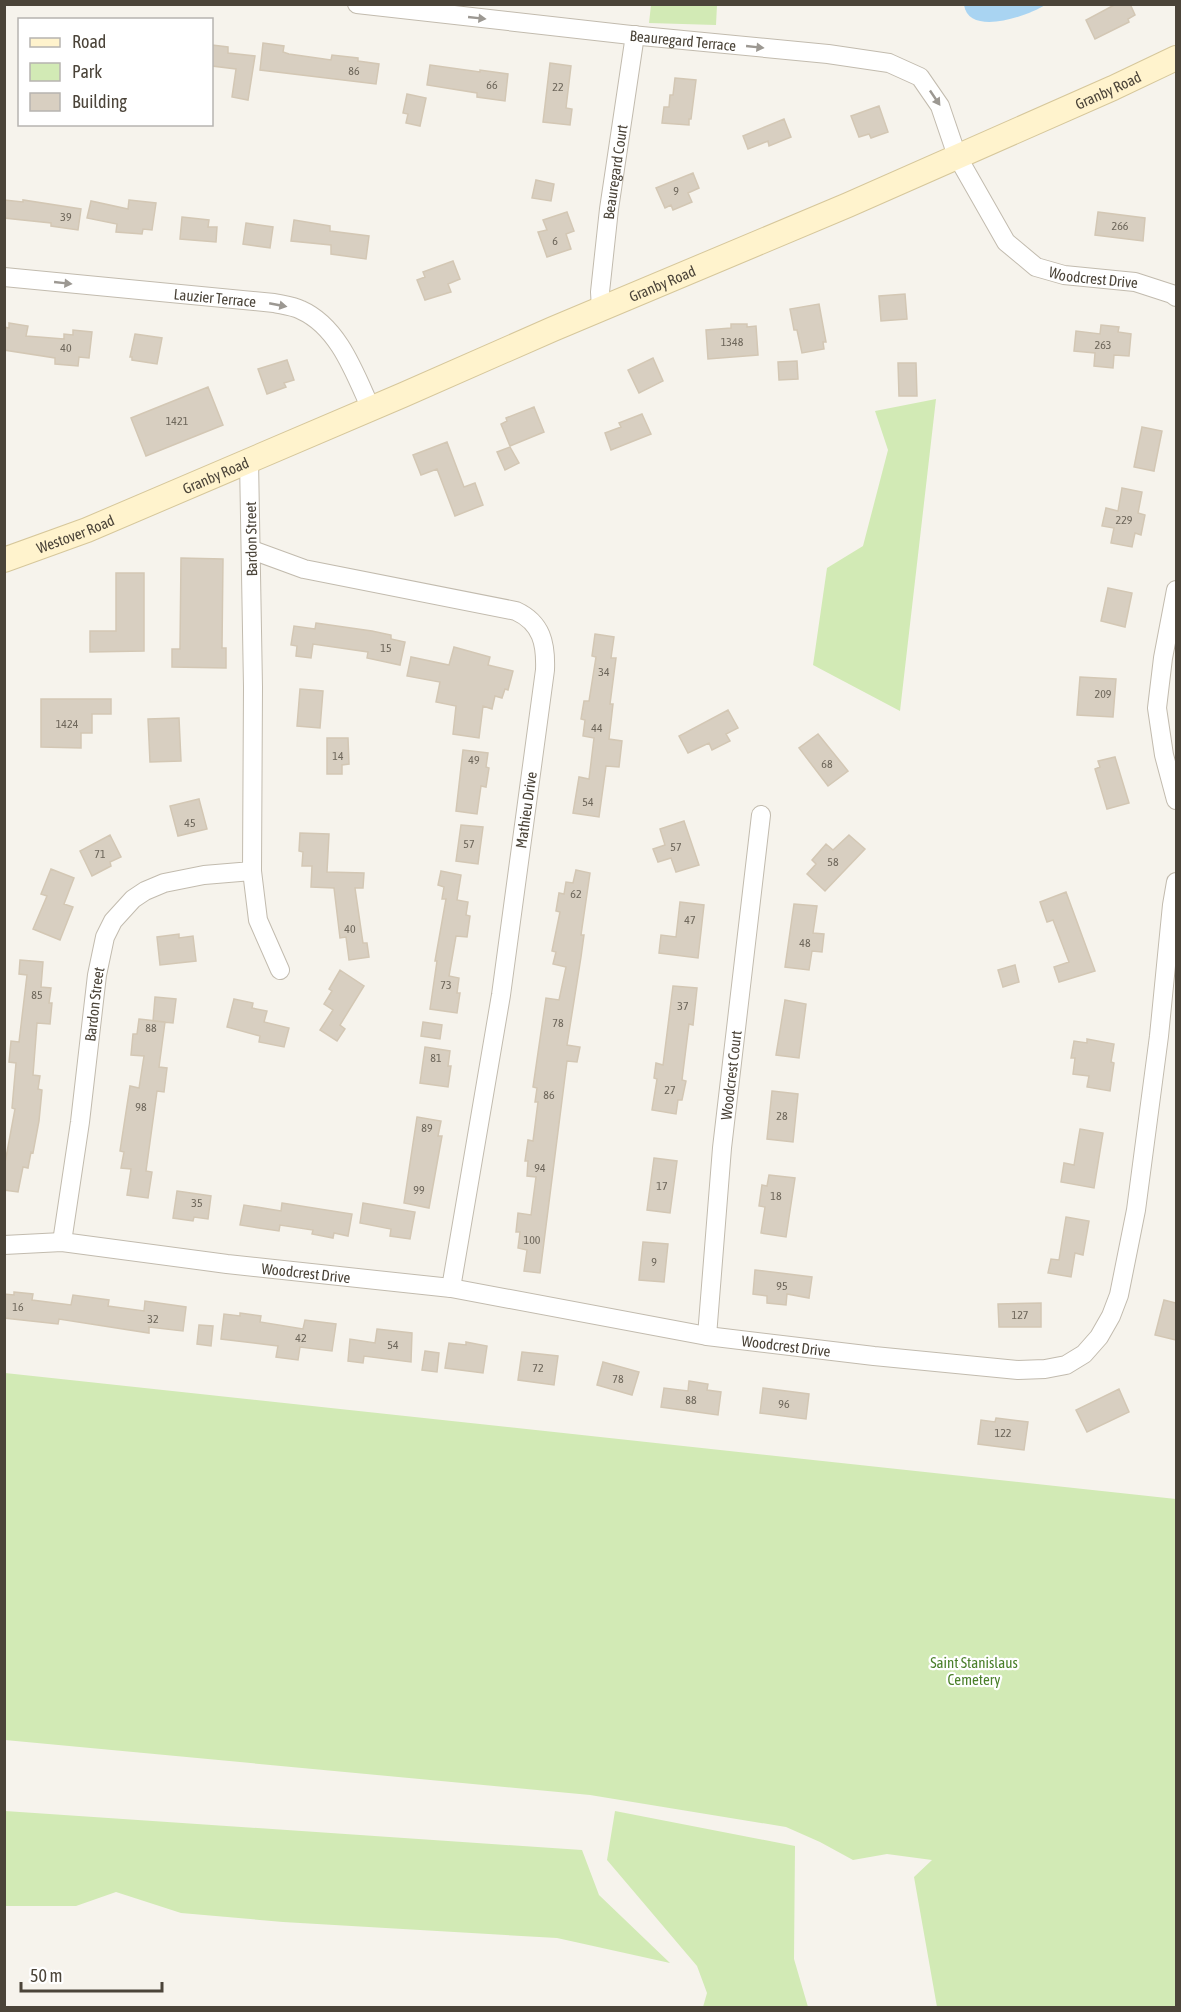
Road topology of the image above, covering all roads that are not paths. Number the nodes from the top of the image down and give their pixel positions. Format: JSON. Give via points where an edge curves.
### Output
{"nodes":[{"id":1,"x":357,"y":4,"type":"edge"},
{"id":2,"x":634,"y":35,"type":"junction"},
{"id":3,"x":1176,"y":58,"type":"edge"},
{"id":4,"x":957,"y":156,"type":"junction"},
{"id":5,"x":4,"y":277,"type":"edge"},
{"id":6,"x":1176,"y":297,"type":"edge"},
{"id":7,"x":602,"y":309,"type":"junction"},
{"id":8,"x":371,"y":409,"type":"junction"},
{"id":9,"x":249,"y":460,"type":"junction"},
{"id":10,"x":146,"y":504,"type":"joint"},
{"id":11,"x":252,"y":550,"type":"junction"},
{"id":12,"x":4,"y":560,"type":"edge"},
{"id":13,"x":1176,"y":590,"type":"edge"},
{"id":14,"x":1176,"y":800,"type":"edge"},
{"id":15,"x":761,"y":815,"type":"dead end"},
{"id":16,"x":252,"y":871,"type":"junction"},
{"id":17,"x":1176,"y":882,"type":"edge"},
{"id":18,"x":280,"y":970,"type":"dead end"},
{"id":19,"x":62,"y":1242,"type":"junction"},
{"id":20,"x":4,"y":1245,"type":"edge"},
{"id":21,"x":451,"y":1288,"type":"junction"},
{"id":22,"x":707,"y":1336,"type":"junction"}],
"edges":[{"from":1,"to":2,"type":"street","name":"Beauregard Terrace","one_way":true},
{"from":2,"to":4,"type":"street","name":"Beauregard Terrace","one_way":true,"via":[[889,63],[920,77],[940,106]]},
{"from":2,"to":7,"type":"street","name":"Beauregard Court","via":[[609,209],[600,292]]},
{"from":3,"to":4,"type":"main road","name":"Granby Road"},
{"from":4,"to":6,"type":"street","name":"Woodcrest Drive","via":[[1006,242],[1036,267],[1064,275],[1136,282]]},
{"from":4,"to":7,"type":"main road","name":"Granby Road"},
{"from":5,"to":8,"type":"street","name":"Lauzier Terrace","one_way":true,"via":[[274,303],[302,310],[334,338]]},
{"from":7,"to":8,"type":"main road","name":"Granby Road"},
{"from":8,"to":9,"type":"main road","name":"Granby Road"},
{"from":9,"to":10,"type":"main road","name":"Granby Road"},
{"from":9,"to":11,"type":"street","name":"Bardon Street"},
{"from":10,"to":12,"type":"main road","name":"Westover Road"},
{"from":11,"to":16,"type":"street","name":"Bardon Street"},
{"from":11,"to":21,"type":"street","name":"Mathieu Drive","via":[[304,569],[516,611],[537,627],[545,647],[501,995]]},
{"from":13,"to":14,"type":"street","via":[[1157,708]]},
{"from":15,"to":22,"type":"street","name":"Woodcrest Court","via":[[722,1148]]},
{"from":16,"to":18,"type":"street","name":"Bardon Street","via":[[258,920]]},
{"from":16,"to":19,"type":"street","name":"Bardon Street","via":[[164,883],[133,899],[113,921],[105,937],[97,975]]},
{"from":17,"to":22,"type":"street","name":"Woodcrest Drive","via":[[1130,1239],[1111,1316],[1084,1354],[1056,1368],[1018,1370]]},
{"from":19,"to":20,"type":"street","name":"Woodcrest Drive"},
{"from":19,"to":21,"type":"street","name":"Woodcrest Drive"},
{"from":21,"to":22,"type":"street","name":"Woodcrest Drive"}]}
